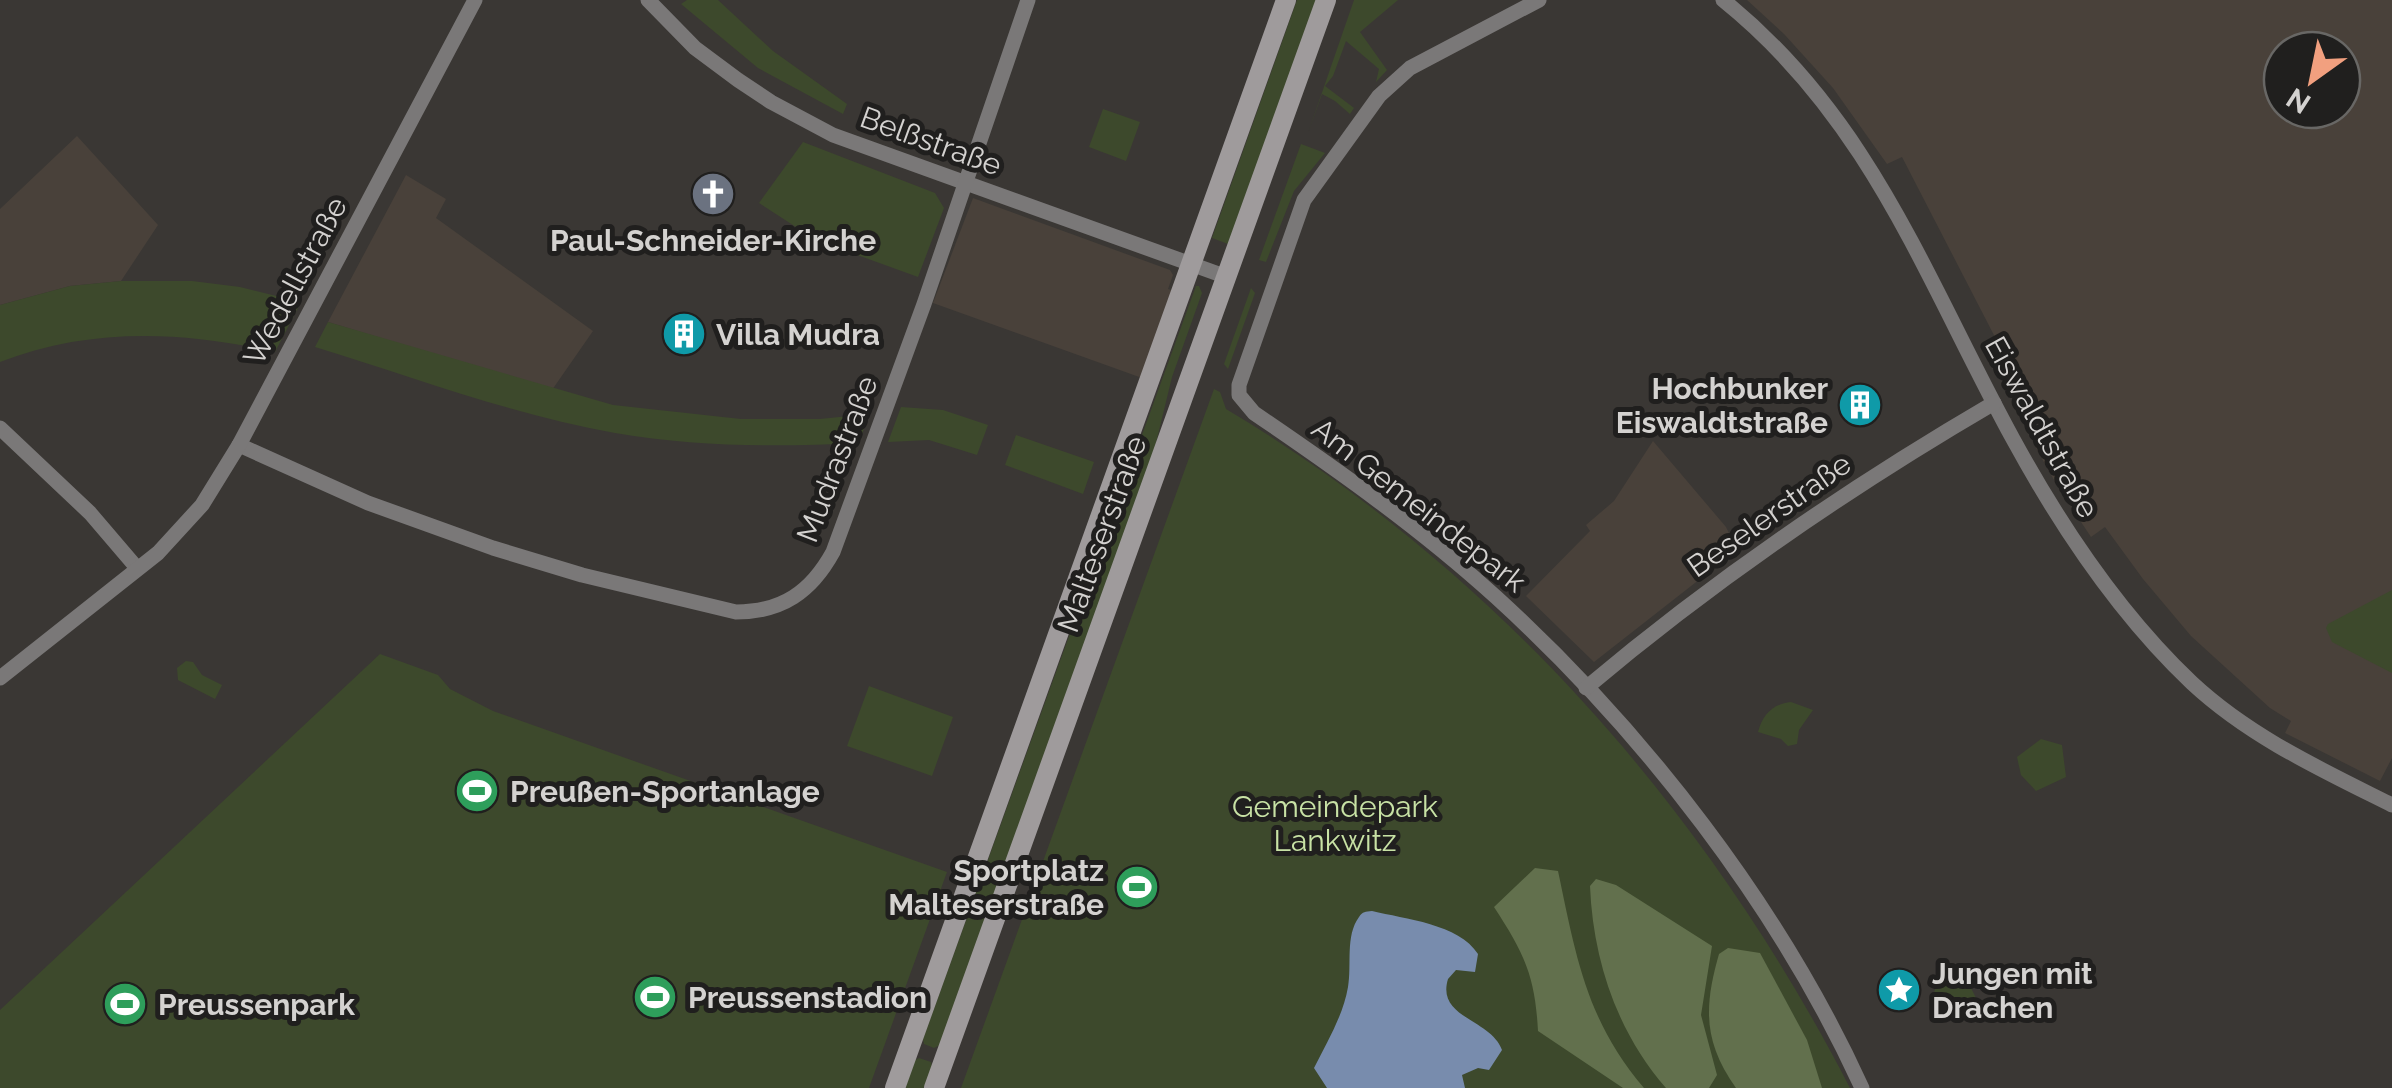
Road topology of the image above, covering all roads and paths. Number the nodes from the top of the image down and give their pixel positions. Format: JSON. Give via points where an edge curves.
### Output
{"nodes":[{"id":1,"x":475,"y":0,"type":"edge"},
{"id":2,"x":648,"y":0,"type":"edge"},
{"id":3,"x":1028,"y":0,"type":"edge"},
{"id":4,"x":1286,"y":0,"type":"edge"},
{"id":5,"x":1326,"y":0,"type":"edge"},
{"id":6,"x":1539,"y":0,"type":"edge"},
{"id":7,"x":1723,"y":0,"type":"edge"},
{"id":8,"x":966,"y":183,"type":"junction"},
{"id":9,"x":1192,"y":264,"type":"junction"},
{"id":10,"x":1227,"y":277,"type":"junction"},
{"id":11,"x":1994,"y":402,"type":"junction"},
{"id":12,"x":0,"y":428,"type":"edge"},
{"id":13,"x":239,"y":445,"type":"junction"},
{"id":14,"x":137,"y":568,"type":"junction"},
{"id":15,"x":0,"y":678,"type":"edge"},
{"id":16,"x":1586,"y":688,"type":"junction"},
{"id":17,"x":2392,"y":804,"type":"edge"},
{"id":18,"x":910,"y":1047,"type":"junction"},
{"id":19,"x":945,"y":1059,"type":"junction"},
{"id":20,"x":895,"y":1088,"type":"edge"},
{"id":21,"x":934,"y":1088,"type":"edge"},
{"id":22,"x":1862,"y":1088,"type":"edge"}],
"edges":[{"from":1,"to":13,"type":"street","name":"Wedellstraße"},
{"from":2,"to":8,"type":"street","name":"Belßstraße","via":[[696,48],[771,102],[833,135]]},
{"from":3,"to":8,"type":"street","name":"Mudrastraße"},
{"from":4,"to":9,"type":"main road","name":"Malteserstraße"},
{"from":5,"to":10,"type":"main road","name":"Malteserstraße"},
{"from":6,"to":16,"type":"street","name":"Am Gemeindepark","via":[[1410,68],[1379,96],[1304,200],[1239,395],[1254,414],[1471,576]]},
{"from":7,"to":11,"type":"street","name":"Eiswaldtstraße","via":[[1811,84],[1864,156]]},
{"from":8,"to":9,"type":"street","name":"Belßstraße"},
{"from":8,"to":13,"type":"street","name":"Mudrastraße","via":[[833,552],[812,583],[784,604],[736,612],[582,575],[438,530]]},
{"from":9,"to":10,"type":"street","name":"Belßstraße"},
{"from":9,"to":18,"type":"main road","name":"Malteserstraße"},
{"from":10,"to":19,"type":"main road","name":"Malteserstraße"},
{"from":11,"to":16,"type":"street","name":"Beselerstraße","via":[[1745,562]]},
{"from":11,"to":17,"type":"street","name":"Eiswaldtstraße","via":[[2091,564],[2192,682],[2265,738]]},
{"from":12,"to":14,"type":"street"},
{"from":13,"to":14,"type":"street","name":"Wedellstraße","via":[[202,504]]},
{"from":14,"to":15,"type":"street","name":"Wedellstraße"},
{"from":16,"to":22,"type":"street","name":"Am Gemeindepark","via":[[1668,780],[1734,869]]},
{"from":18,"to":19,"type":"main road"},
{"from":18,"to":20,"type":"main road","name":"Malteserstraße"},
{"from":19,"to":21,"type":"main road","name":"Malteserstraße"}]}
